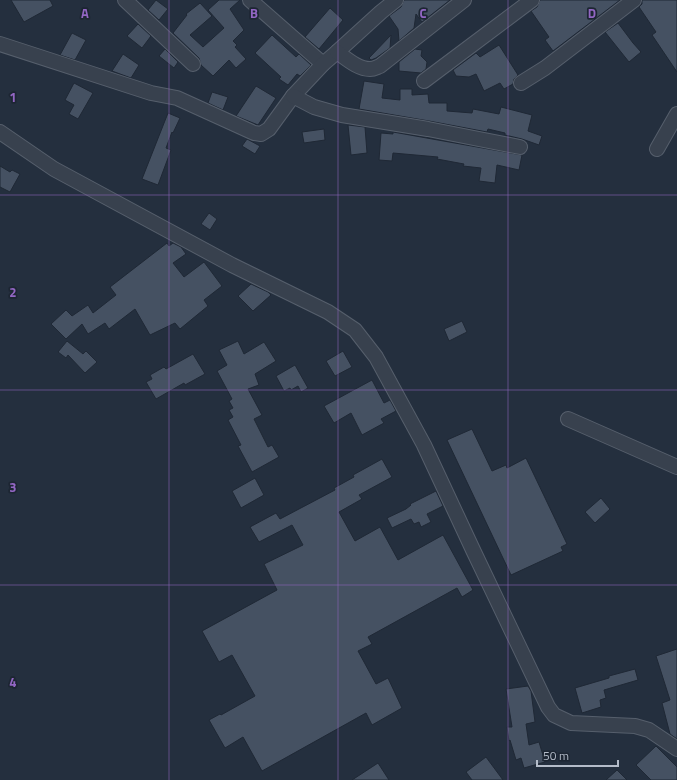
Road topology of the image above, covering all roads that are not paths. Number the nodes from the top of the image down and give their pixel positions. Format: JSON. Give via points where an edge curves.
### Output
{"nodes":[{"id":1,"x":125,"y":0,"type":"edge"},
{"id":2,"x":250,"y":0,"type":"edge"},
{"id":3,"x":396,"y":0,"type":"edge"},
{"id":4,"x":464,"y":0,"type":"edge"},
{"id":5,"x":532,"y":0,"type":"edge"},
{"id":6,"x":634,"y":0,"type":"edge"},
{"id":7,"x":0,"y":44,"type":"edge"},
{"id":8,"x":337,"y":52,"type":"junction"},
{"id":9,"x":193,"y":64,"type":"dead end"},
{"id":10,"x":323,"y":64,"type":"junction"},
{"id":11,"x":424,"y":81,"type":"dead end"},
{"id":12,"x":521,"y":83,"type":"dead end"},
{"id":13,"x":293,"y":96,"type":"junction"},
{"id":14,"x":677,"y":114,"type":"edge"},
{"id":15,"x":0,"y":132,"type":"edge"},
{"id":16,"x":520,"y":147,"type":"dead end"},
{"id":17,"x":657,"y":149,"type":"dead end"},
{"id":18,"x":568,"y":419,"type":"dead end"},
{"id":19,"x":677,"y":467,"type":"edge"},
{"id":20,"x":677,"y":749,"type":"edge"}],
"edges":[{"from":1,"to":9,"type":"street"},
{"from":2,"to":10,"type":"street"},
{"from":3,"to":8,"type":"street"},
{"from":4,"to":8,"type":"street","via":[[380,66],[372,69],[362,67]]},
{"from":5,"to":11,"type":"street"},
{"from":6,"to":12,"type":"street","via":[[545,68]]},
{"from":7,"to":13,"type":"street","via":[[151,93],[177,98],[254,133],[261,134],[269,129]]},
{"from":8,"to":10,"type":"street"},
{"from":10,"to":13,"type":"street"},
{"from":13,"to":16,"type":"street","via":[[314,107],[342,115]]},
{"from":14,"to":17,"type":"street"},
{"from":15,"to":20,"type":"street","via":[[54,169],[232,265],[328,312],[355,330],[376,358],[424,445],[554,715],[572,723],[635,726],[649,730]]},
{"from":18,"to":19,"type":"street"}]}
